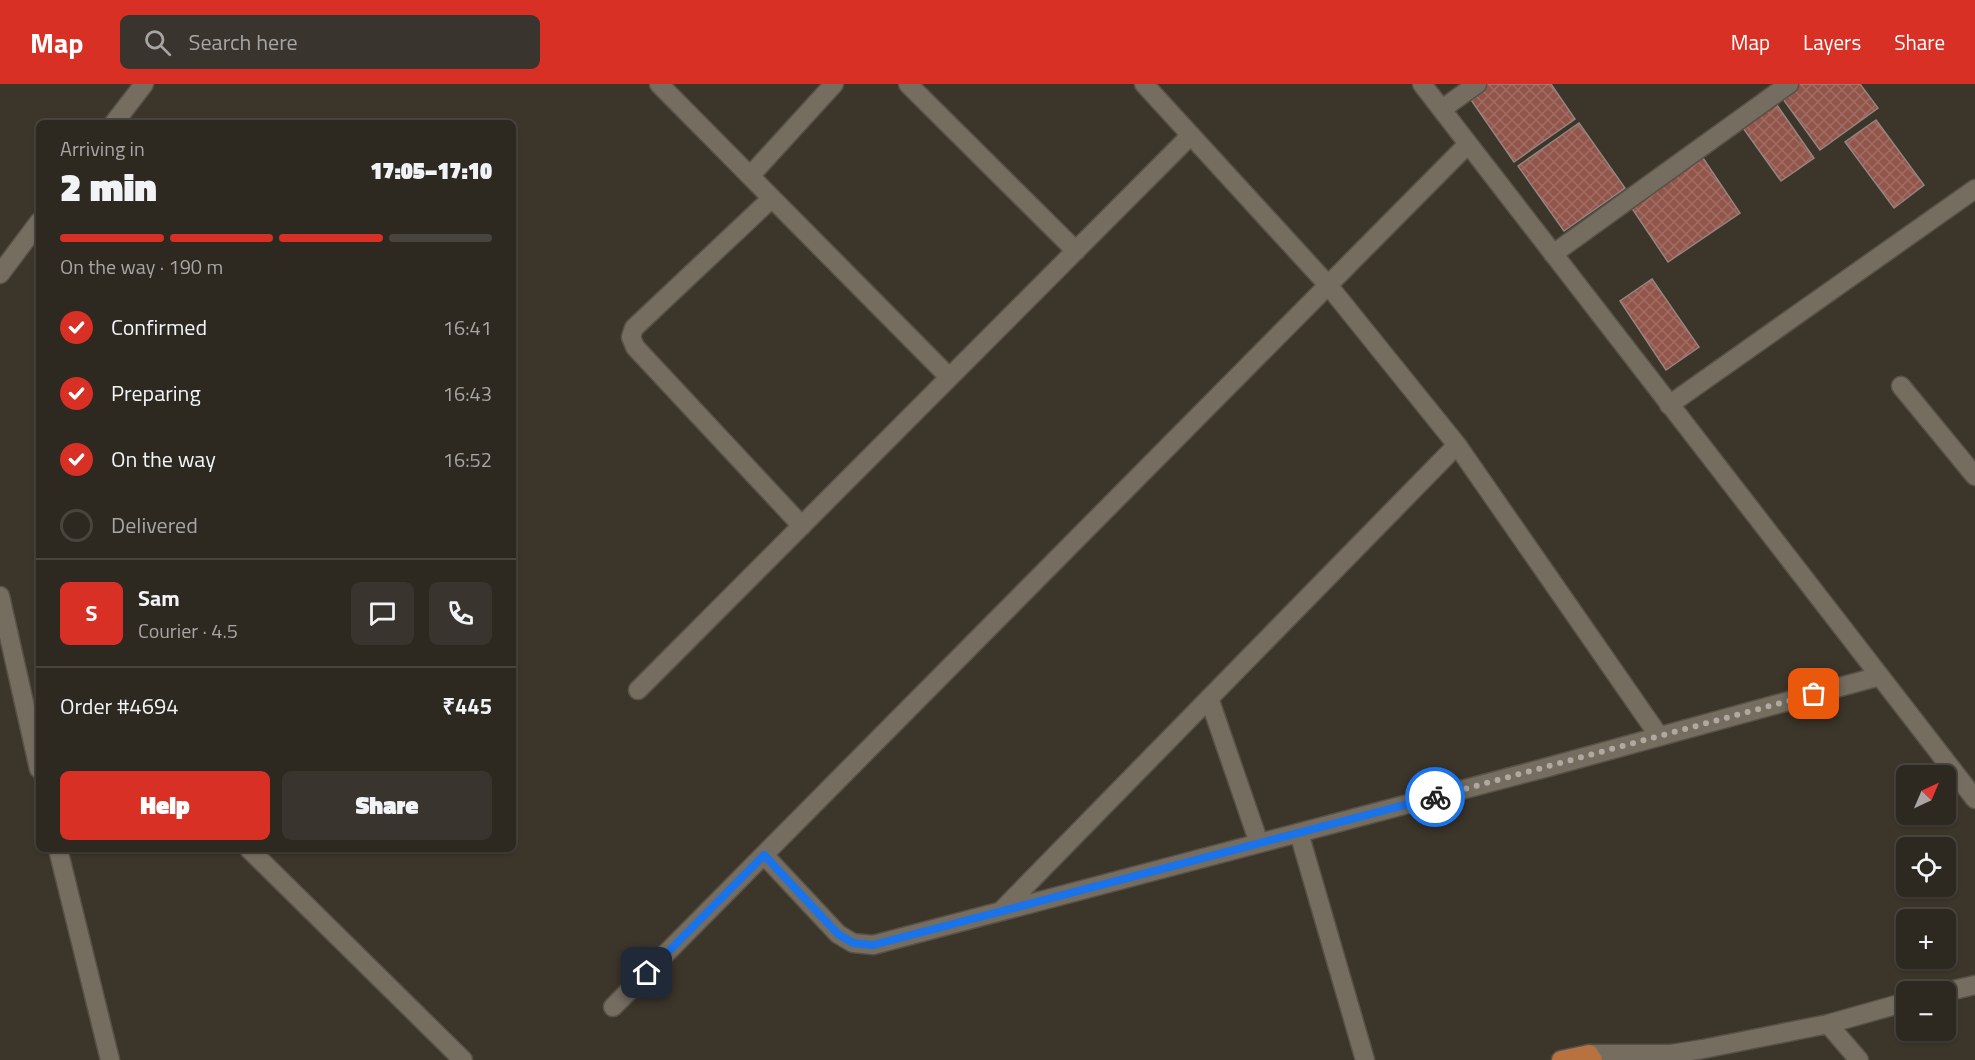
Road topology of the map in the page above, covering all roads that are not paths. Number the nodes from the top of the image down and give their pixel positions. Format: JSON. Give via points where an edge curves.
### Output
{"nodes":[{"id":1,"x":144,"y":84,"type":"edge"},
{"id":2,"x":659,"y":84,"type":"edge"},
{"id":3,"x":834,"y":84,"type":"edge"},
{"id":4,"x":908,"y":84,"type":"edge"},
{"id":5,"x":1144,"y":84,"type":"edge"},
{"id":6,"x":1422,"y":84,"type":"edge"},
{"id":7,"x":1477,"y":84,"type":"edge"},
{"id":8,"x":1789,"y":84,"type":"edge"},
{"id":9,"x":1442,"y":109,"type":"junction"},
{"id":10,"x":116,"y":120,"type":"edge"},
{"id":11,"x":1191,"y":135,"type":"junction"},
{"id":12,"x":1468,"y":144,"type":"junction"},
{"id":13,"x":750,"y":176,"type":"junction"},
{"id":14,"x":1975,"y":189,"type":"edge"},
{"id":15,"x":772,"y":198,"type":"junction"},
{"id":16,"x":36,"y":226,"type":"edge"},
{"id":17,"x":1076,"y":251,"type":"junction"},
{"id":18,"x":1553,"y":254,"type":"junction"},
{"id":19,"x":0,"y":274,"type":"edge"},
{"id":20,"x":1328,"y":285,"type":"junction"},
{"id":21,"x":949,"y":377,"type":"junction"},
{"id":22,"x":1901,"y":386,"type":"dead end"},
{"id":23,"x":1669,"y":405,"type":"junction"},
{"id":24,"x":1457,"y":445,"type":"junction"},
{"id":25,"x":1975,"y":476,"type":"edge"},
{"id":26,"x":802,"y":526,"type":"junction"},
{"id":27,"x":0,"y":596,"type":"edge"},
{"id":28,"x":1880,"y":676,"type":"junction"},
{"id":29,"x":638,"y":690,"type":"dead end"},
{"id":30,"x":1209,"y":698,"type":"junction"},
{"id":31,"x":1659,"y":736,"type":"junction"},
{"id":32,"x":36,"y":756,"type":"edge"},
{"id":33,"x":1975,"y":799,"type":"edge"},
{"id":34,"x":1299,"y":833,"type":"junction"},
{"id":35,"x":1259,"y":843,"type":"junction"},
{"id":36,"x":59,"y":852,"type":"edge"},
{"id":37,"x":252,"y":852,"type":"edge"},
{"id":38,"x":764,"y":855,"type":"junction"},
{"id":39,"x":1001,"y":911,"type":"junction"},
{"id":40,"x":1975,"y":985,"type":"edge"},
{"id":41,"x":1956,"y":990,"type":"edge"},
{"id":42,"x":1896,"y":1005,"type":"edge"},
{"id":43,"x":613,"y":1007,"type":"dead end"},
{"id":44,"x":1828,"y":1024,"type":"junction"},
{"id":45,"x":1591,"y":1057,"type":"edge"},
{"id":46,"x":1665,"y":1057,"type":"edge"},
{"id":47,"x":110,"y":1060,"type":"edge"},
{"id":48,"x":463,"y":1060,"type":"edge"},
{"id":49,"x":1365,"y":1060,"type":"edge"},
{"id":50,"x":1561,"y":1060,"type":"edge"},
{"id":51,"x":1859,"y":1060,"type":"edge"}],
"edges":[{"from":1,"to":10,"type":"street"},
{"from":2,"to":13,"type":"street"},
{"from":3,"to":13,"type":"street"},
{"from":4,"to":17,"type":"street"},
{"from":5,"to":11,"type":"street"},
{"from":6,"to":9,"type":"street"},
{"from":7,"to":9,"type":"street"},
{"from":8,"to":18,"type":"street"},
{"from":9,"to":12,"type":"street"},
{"from":11,"to":17,"type":"street"},
{"from":11,"to":20,"type":"street"},
{"from":12,"to":18,"type":"street"},
{"from":12,"to":20,"type":"street"},
{"from":13,"to":15,"type":"street"},
{"from":14,"to":23,"type":"street"},
{"from":15,"to":21,"type":"street"},
{"from":15,"to":26,"type":"street","via":[[634,328],[631,337],[635,347]]},
{"from":16,"to":19,"type":"street"},
{"from":17,"to":21,"type":"street"},
{"from":18,"to":23,"type":"street"},
{"from":20,"to":24,"type":"street"},
{"from":20,"to":38,"type":"street"},
{"from":21,"to":26,"type":"street"},
{"from":22,"to":25,"type":"street"},
{"from":23,"to":28,"type":"street"},
{"from":24,"to":30,"type":"street"},
{"from":24,"to":31,"type":"street"},
{"from":26,"to":29,"type":"street"},
{"from":27,"to":32,"type":"street"},
{"from":28,"to":31,"type":"street"},
{"from":28,"to":33,"type":"street"},
{"from":30,"to":35,"type":"street"},
{"from":30,"to":39,"type":"street"},
{"from":31,"to":34,"type":"street"},
{"from":34,"to":35,"type":"street"},
{"from":34,"to":49,"type":"street"},
{"from":35,"to":39,"type":"street"},
{"from":36,"to":47,"type":"street"},
{"from":37,"to":48,"type":"street"},
{"from":38,"to":39,"type":"street","via":[[838,934],[853,943],[873,945]]},
{"from":38,"to":43,"type":"street"},
{"from":40,"to":41,"type":"street"},
{"from":42,"to":44,"type":"street"},
{"from":44,"to":46,"type":"street"},
{"from":44,"to":51,"type":"street"},
{"from":45,"to":46,"type":"street"},
{"from":45,"to":50,"type":"main road"}]}
